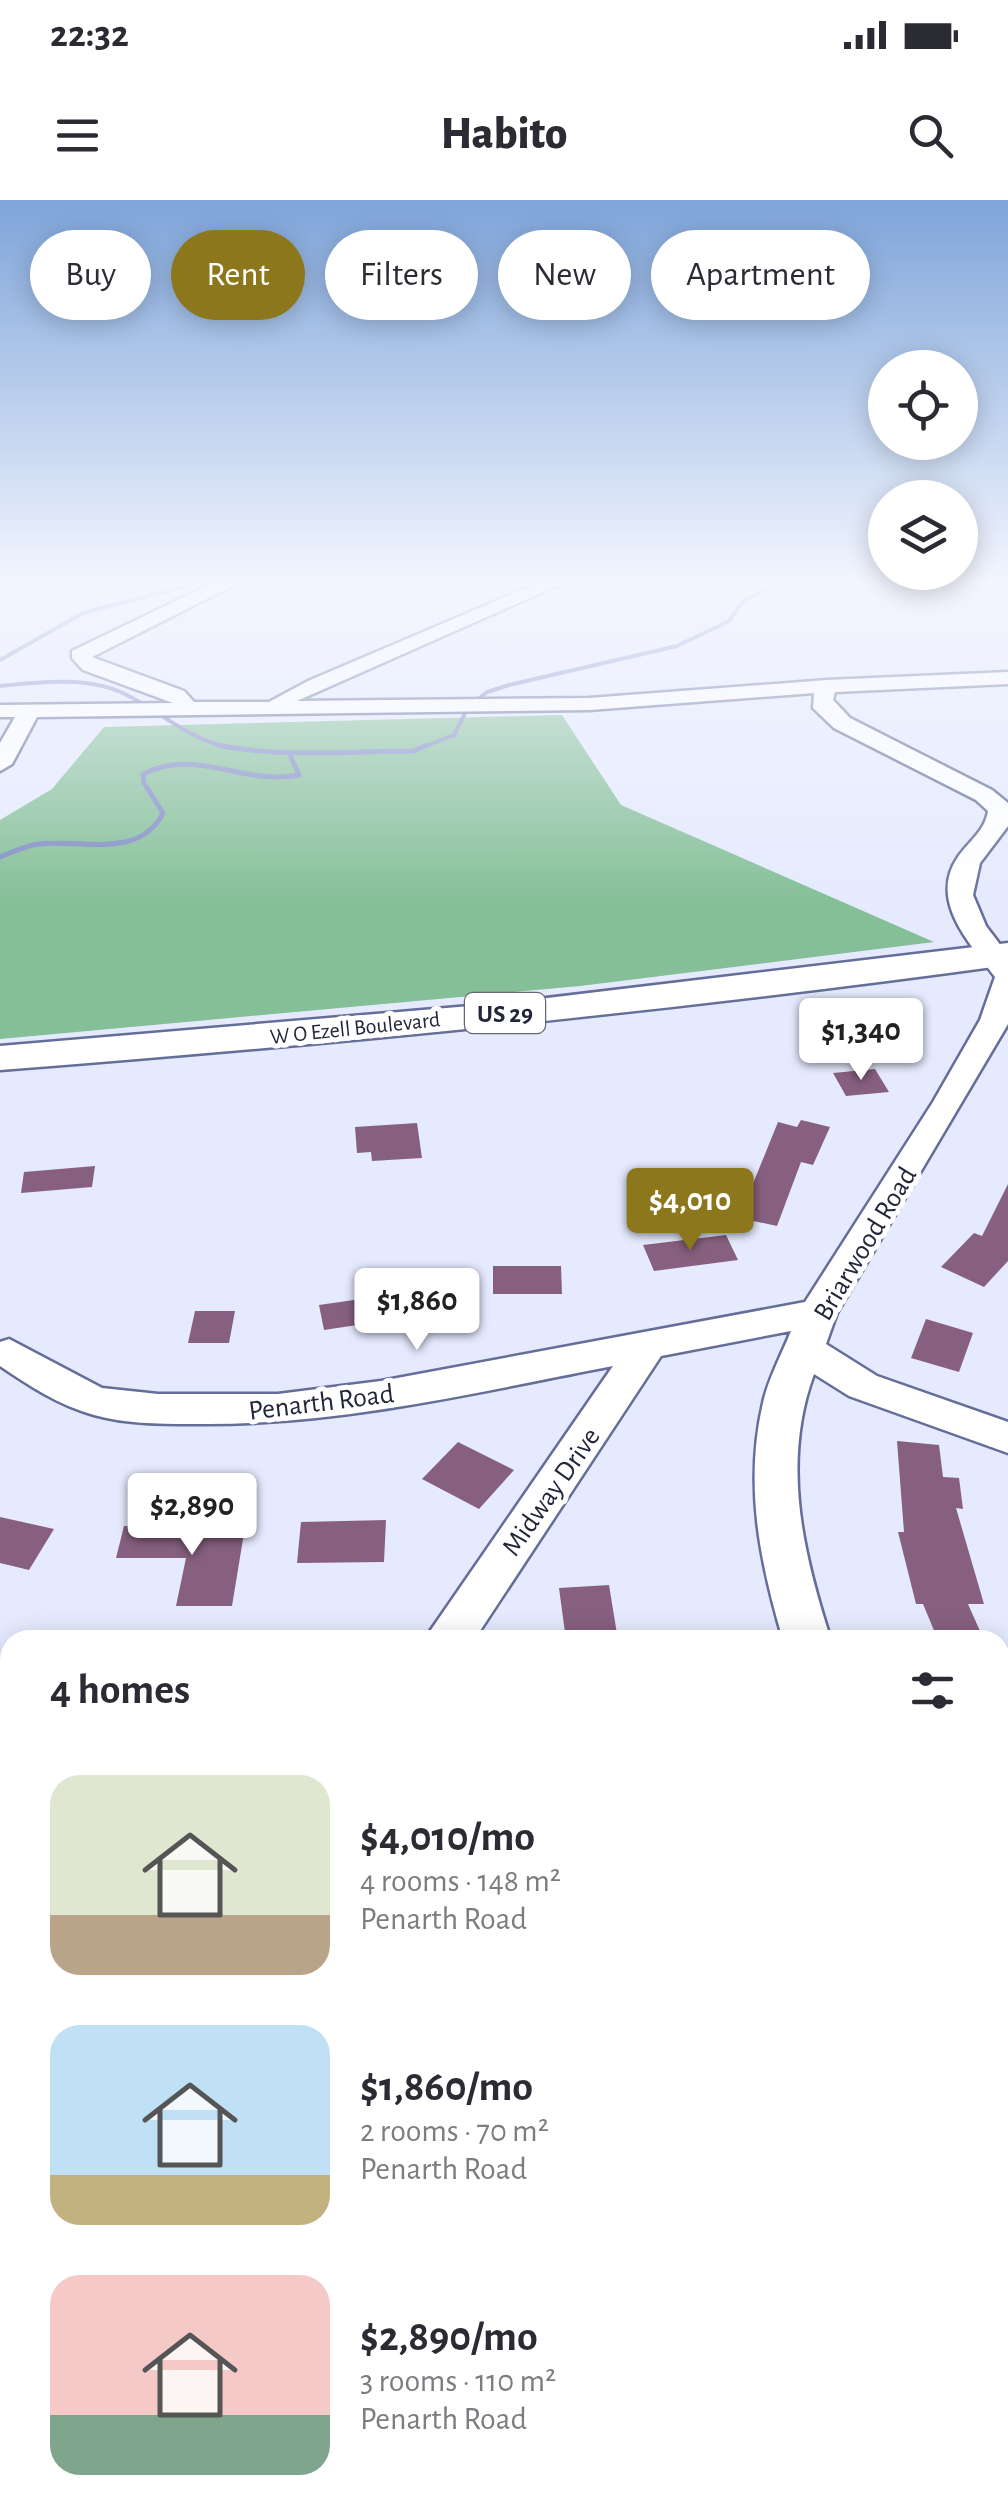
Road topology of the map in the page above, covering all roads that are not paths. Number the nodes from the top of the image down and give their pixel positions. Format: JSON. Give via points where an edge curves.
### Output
{"nodes":[{"id":1,"x":157,"y":688,"type":"edge"},
{"id":2,"x":310,"y":688,"type":"edge"},
{"id":3,"x":801,"y":688,"type":"edge"},
{"id":4,"x":826,"y":688,"type":"edge"},
{"id":5,"x":274,"y":708,"type":"junction"},
{"id":6,"x":179,"y":710,"type":"junction"},
{"id":7,"x":0,"y":711,"type":"edge"},
{"id":8,"x":29,"y":711,"type":"junction"},
{"id":9,"x":0,"y":764,"type":"edge"},
{"id":10,"x":1005,"y":813,"type":"edge"},
{"id":11,"x":1005,"y":968,"type":"edge"},
{"id":12,"x":650,"y":1008,"type":"junction"},
{"id":13,"x":0,"y":1058,"type":"edge"},
{"id":14,"x":0,"y":1080,"type":"edge"},
{"id":15,"x":812,"y":1332,"type":"junction"},
{"id":16,"x":650,"y":1342,"type":"junction"},
{"id":17,"x":10,"y":1353,"type":"dead end"},
{"id":18,"x":1008,"y":1438,"type":"edge"},
{"id":19,"x":455,"y":1630,"type":"edge"},
{"id":20,"x":803,"y":1630,"type":"edge"}],
"edges":[{"from":1,"to":6,"type":"street","via":[[184,701]]},
{"from":2,"to":5,"type":"street"},
{"from":3,"to":5,"type":"street","via":[[664,700]]},
{"from":4,"to":10,"type":"street","via":[[824,708],[842,723],[984,795]]},
{"from":5,"to":6,"type":"street"},
{"from":6,"to":8,"type":"street"},
{"from":7,"to":8,"type":"street"},
{"from":8,"to":9,"type":"street"},
{"from":10,"to":11,"type":"street","via":[[967,862],[959,886],[963,910]]},
{"from":11,"to":12,"type":"main road","name":"W O Ezell Boulevard","number":"US 29"},
{"from":11,"to":15,"type":"street","name":"Briarwood Road","via":[[994,1020]]},
{"from":12,"to":13,"type":"main road","name":"W O Ezell Boulevard","number":"US 29"},
{"from":12,"to":14,"type":"main road","name":"W O Ezell Boulevard","number":"US 29","via":[[281,1057]]},
{"from":15,"to":16,"type":"street","name":"Penarth Road"},
{"from":15,"to":18,"type":"street","via":[[863,1386]]},
{"from":15,"to":20,"type":"street","name":"Briarwood Road","via":[[784,1400],[775,1459],[786,1573]]},
{"from":16,"to":17,"type":"street","name":"Penarth Road","via":[[381,1396],[225,1412],[99,1402],[70,1392]]},
{"from":16,"to":19,"type":"street","name":"Midway Drive"}]}
